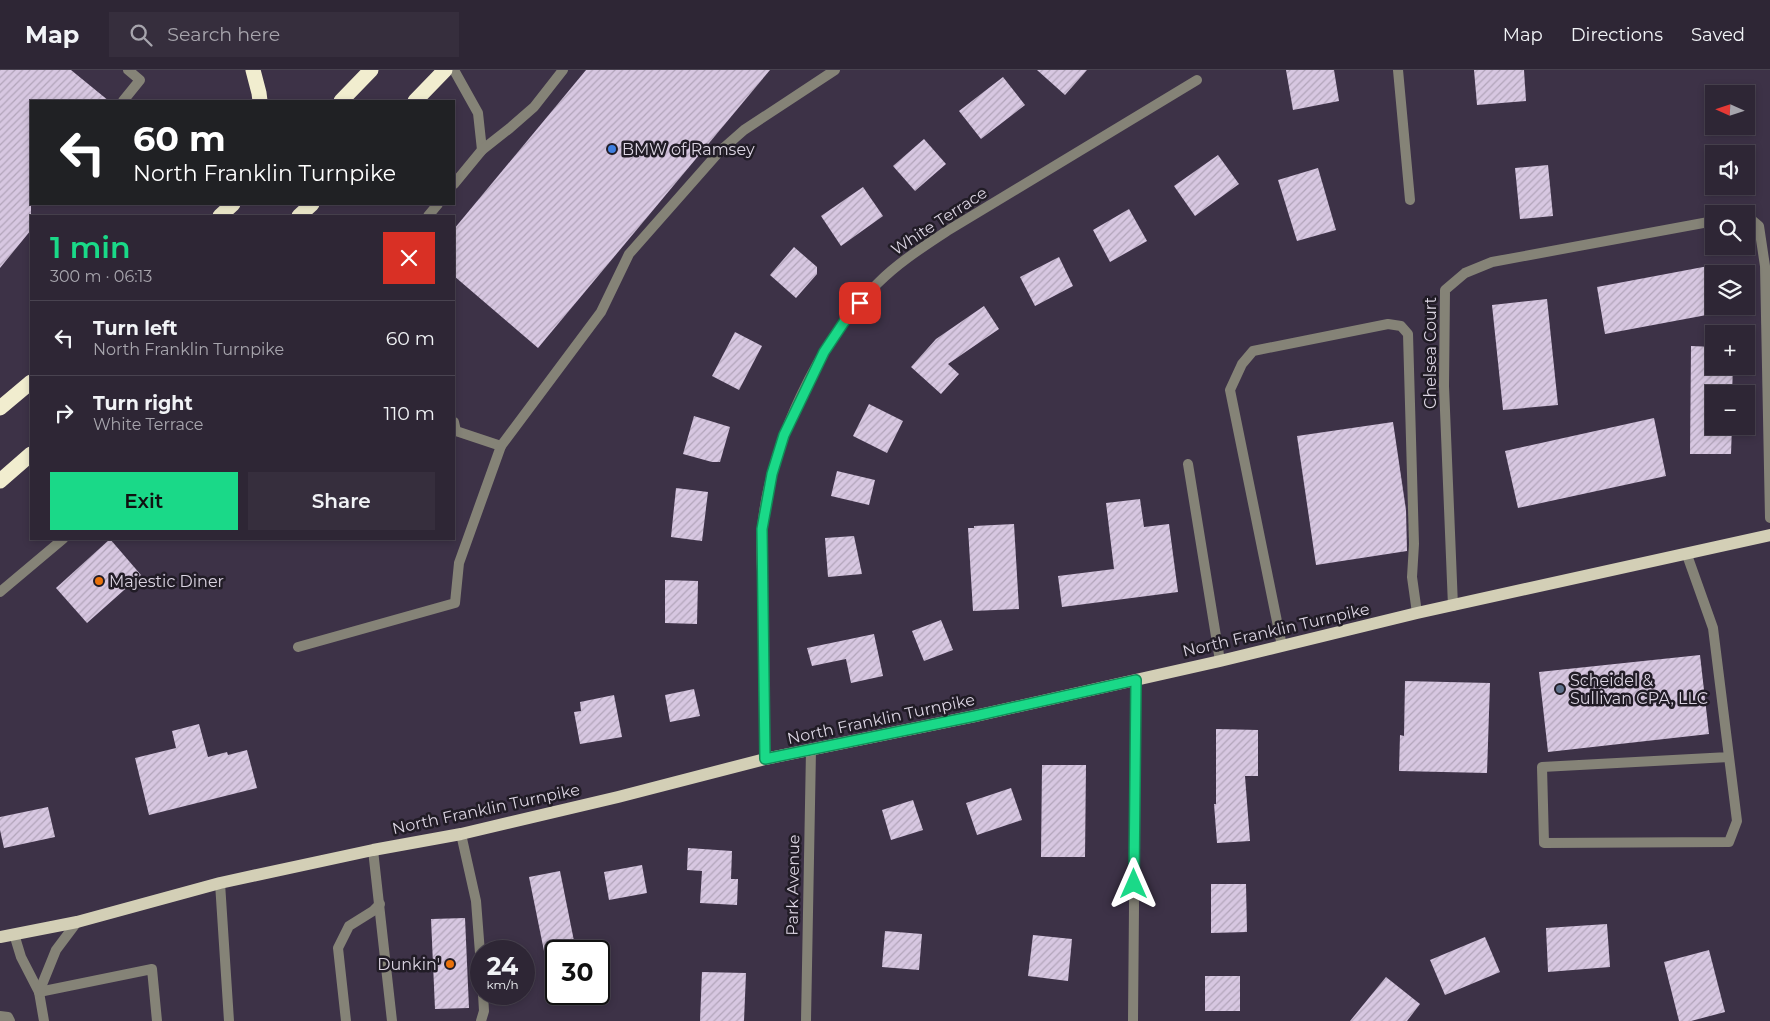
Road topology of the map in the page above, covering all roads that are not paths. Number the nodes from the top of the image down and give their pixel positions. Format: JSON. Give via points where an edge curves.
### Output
{"nodes":[{"id":1,"x":128,"y":70,"type":"edge"},
{"id":2,"x":253,"y":70,"type":"edge"},
{"id":3,"x":371,"y":70,"type":"edge"},
{"id":4,"x":446,"y":70,"type":"edge"},
{"id":5,"x":454,"y":70,"type":"edge"},
{"id":6,"x":564,"y":70,"type":"edge"},
{"id":7,"x":835,"y":70,"type":"edge"},
{"id":8,"x":1398,"y":70,"type":"edge"},
{"id":9,"x":1197,"y":80,"type":"dead end"},
{"id":10,"x":124,"y":100,"type":"edge"},
{"id":11,"x":260,"y":100,"type":"edge"},
{"id":12,"x":342,"y":100,"type":"edge"},
{"id":13,"x":416,"y":100,"type":"edge"},
{"id":14,"x":482,"y":150,"type":"junction"},
{"id":15,"x":455,"y":183,"type":"edge"},
{"id":16,"x":1410,"y":200,"type":"dead end"},
{"id":17,"x":232,"y":205,"type":"edge"},
{"id":18,"x":311,"y":205,"type":"edge"},
{"id":19,"x":437,"y":205,"type":"edge"},
{"id":20,"x":219,"y":215,"type":"edge"},
{"id":21,"x":300,"y":215,"type":"edge"},
{"id":22,"x":429,"y":215,"type":"edge"},
{"id":23,"x":1755,"y":222,"type":"edge"},
{"id":24,"x":1705,"y":223,"type":"edge"},
{"id":25,"x":30,"y":383,"type":"edge"},
{"id":26,"x":3,"y":404,"type":"edge"},
{"id":27,"x":455,"y":426,"type":"edge"},
{"id":28,"x":501,"y":446,"type":"junction"},
{"id":29,"x":30,"y":455,"type":"edge"},
{"id":30,"x":1188,"y":464,"type":"dead end"},
{"id":31,"x":0,"y":481,"type":"edge"},
{"id":32,"x":1770,"y":518,"type":"edge"},
{"id":33,"x":1770,"y":535,"type":"edge"},
{"id":34,"x":61,"y":540,"type":"edge"},
{"id":35,"x":1687,"y":554,"type":"junction"},
{"id":36,"x":0,"y":592,"type":"edge"},
{"id":37,"x":1453,"y":606,"type":"junction"},
{"id":38,"x":1417,"y":613,"type":"junction"},
{"id":39,"x":1282,"y":646,"type":"junction"},
{"id":40,"x":298,"y":647,"type":"dead end"},
{"id":41,"x":1220,"y":660,"type":"junction"},
{"id":42,"x":1136,"y":680,"type":"junction"},
{"id":43,"x":811,"y":750,"type":"junction"},
{"id":44,"x":1729,"y":757,"type":"junction"},
{"id":45,"x":765,"y":759,"type":"junction"},
{"id":46,"x":461,"y":834,"type":"junction"},
{"id":47,"x":373,"y":850,"type":"junction"},
{"id":48,"x":220,"y":883,"type":"junction"},
{"id":49,"x":380,"y":904,"type":"junction"},
{"id":50,"x":77,"y":922,"type":"junction"},
{"id":51,"x":14,"y":934,"type":"junction"},
{"id":52,"x":0,"y":937,"type":"edge"},
{"id":53,"x":479,"y":940,"type":"edge"},
{"id":54,"x":39,"y":992,"type":"junction"},
{"id":55,"x":484,"y":1005,"type":"edge"},
{"id":56,"x":0,"y":1016,"type":"edge"},
{"id":57,"x":10,"y":1021,"type":"edge"},
{"id":58,"x":44,"y":1021,"type":"edge"},
{"id":59,"x":157,"y":1021,"type":"edge"},
{"id":60,"x":228,"y":1021,"type":"edge"},
{"id":61,"x":346,"y":1021,"type":"edge"},
{"id":62,"x":392,"y":1021,"type":"edge"},
{"id":63,"x":481,"y":1021,"type":"edge"},
{"id":64,"x":806,"y":1021,"type":"edge"},
{"id":65,"x":1134,"y":1021,"type":"edge"}],
"edges":[{"from":1,"to":10,"type":"street","via":[[140,80]]},
{"from":2,"to":11,"type":"highway"},
{"from":3,"to":12,"type":"highway"},
{"from":4,"to":13,"type":"highway"},
{"from":5,"to":14,"type":"street","via":[[478,113]]},
{"from":6,"to":14,"type":"street","via":[[534,107]]},
{"from":7,"to":28,"type":"street","via":[[744,130],[719,152],[629,254],[601,312]]},
{"from":8,"to":16,"type":"street"},
{"from":9,"to":45,"type":"street","name":"White Terrace","via":[[908,256],[850,313],[824,352],[784,435],[772,474],[762,529]]},
{"from":14,"to":15,"type":"street"},
{"from":17,"to":20,"type":"highway"},
{"from":18,"to":21,"type":"highway"},
{"from":19,"to":22,"type":"street"},
{"from":23,"to":32,"type":"street","via":[[1760,226],[1765,266]]},
{"from":24,"to":37,"type":"street","name":"Chelsea Court","via":[[1492,262],[1465,273],[1445,290],[1444,386]]},
{"from":25,"to":26,"type":"highway"},
{"from":27,"to":28,"type":"street","via":[[456,431]]},
{"from":28,"to":40,"type":"street","via":[[459,563],[456,603]]},
{"from":29,"to":31,"type":"highway"},
{"from":30,"to":41,"type":"street"},
{"from":33,"to":35,"type":"main road","name":"North Franklin Turnpike"},
{"from":34,"to":36,"type":"street"},
{"from":35,"to":37,"type":"main road","name":"North Franklin Turnpike"},
{"from":35,"to":44,"type":"street","via":[[1713,628]]},
{"from":37,"to":38,"type":"main road","name":"North Franklin Turnpike"},
{"from":38,"to":39,"type":"main road","name":"North Franklin Turnpike"},
{"from":38,"to":39,"type":"street","via":[[1412,577],[1414,544],[1408,334],[1401,326],[1388,324],[1252,352],[1242,364],[1230,390]]},
{"from":39,"to":41,"type":"main road","name":"North Franklin Turnpike"},
{"from":41,"to":42,"type":"main road","name":"North Franklin Turnpike"},
{"from":42,"to":43,"type":"main road","name":"North Franklin Turnpike"},
{"from":42,"to":65,"type":"street"},
{"from":43,"to":45,"type":"main road","name":"North Franklin Turnpike"},
{"from":43,"to":64,"type":"street","name":"Park Avenue"},
{"from":44,"to":44,"type":"street","via":[[1542,767],[1544,843],[1729,842],[1737,821]]},
{"from":45,"to":46,"type":"main road","name":"North Franklin Turnpike"},
{"from":46,"to":47,"type":"main road","name":"North Franklin Turnpike"},
{"from":46,"to":53,"type":"street","via":[[476,901]]},
{"from":47,"to":48,"type":"main road","name":"North Franklin Turnpike"},
{"from":47,"to":49,"type":"street"},
{"from":48,"to":50,"type":"main road","name":"North Franklin Turnpike"},
{"from":48,"to":60,"type":"street"},
{"from":49,"to":61,"type":"street","via":[[349,926],[338,948]]},
{"from":49,"to":62,"type":"street"},
{"from":50,"to":51,"type":"main road","name":"North Franklin Turnpike"},
{"from":50,"to":54,"type":"street","via":[[56,950]]},
{"from":51,"to":52,"type":"main road","name":"North Franklin Turnpike"},
{"from":51,"to":54,"type":"street"},
{"from":54,"to":58,"type":"street"},
{"from":54,"to":59,"type":"street","via":[[152,969]]},
{"from":55,"to":63,"type":"street"},
{"from":56,"to":57,"type":"street","via":[[8,1017]]}]}
